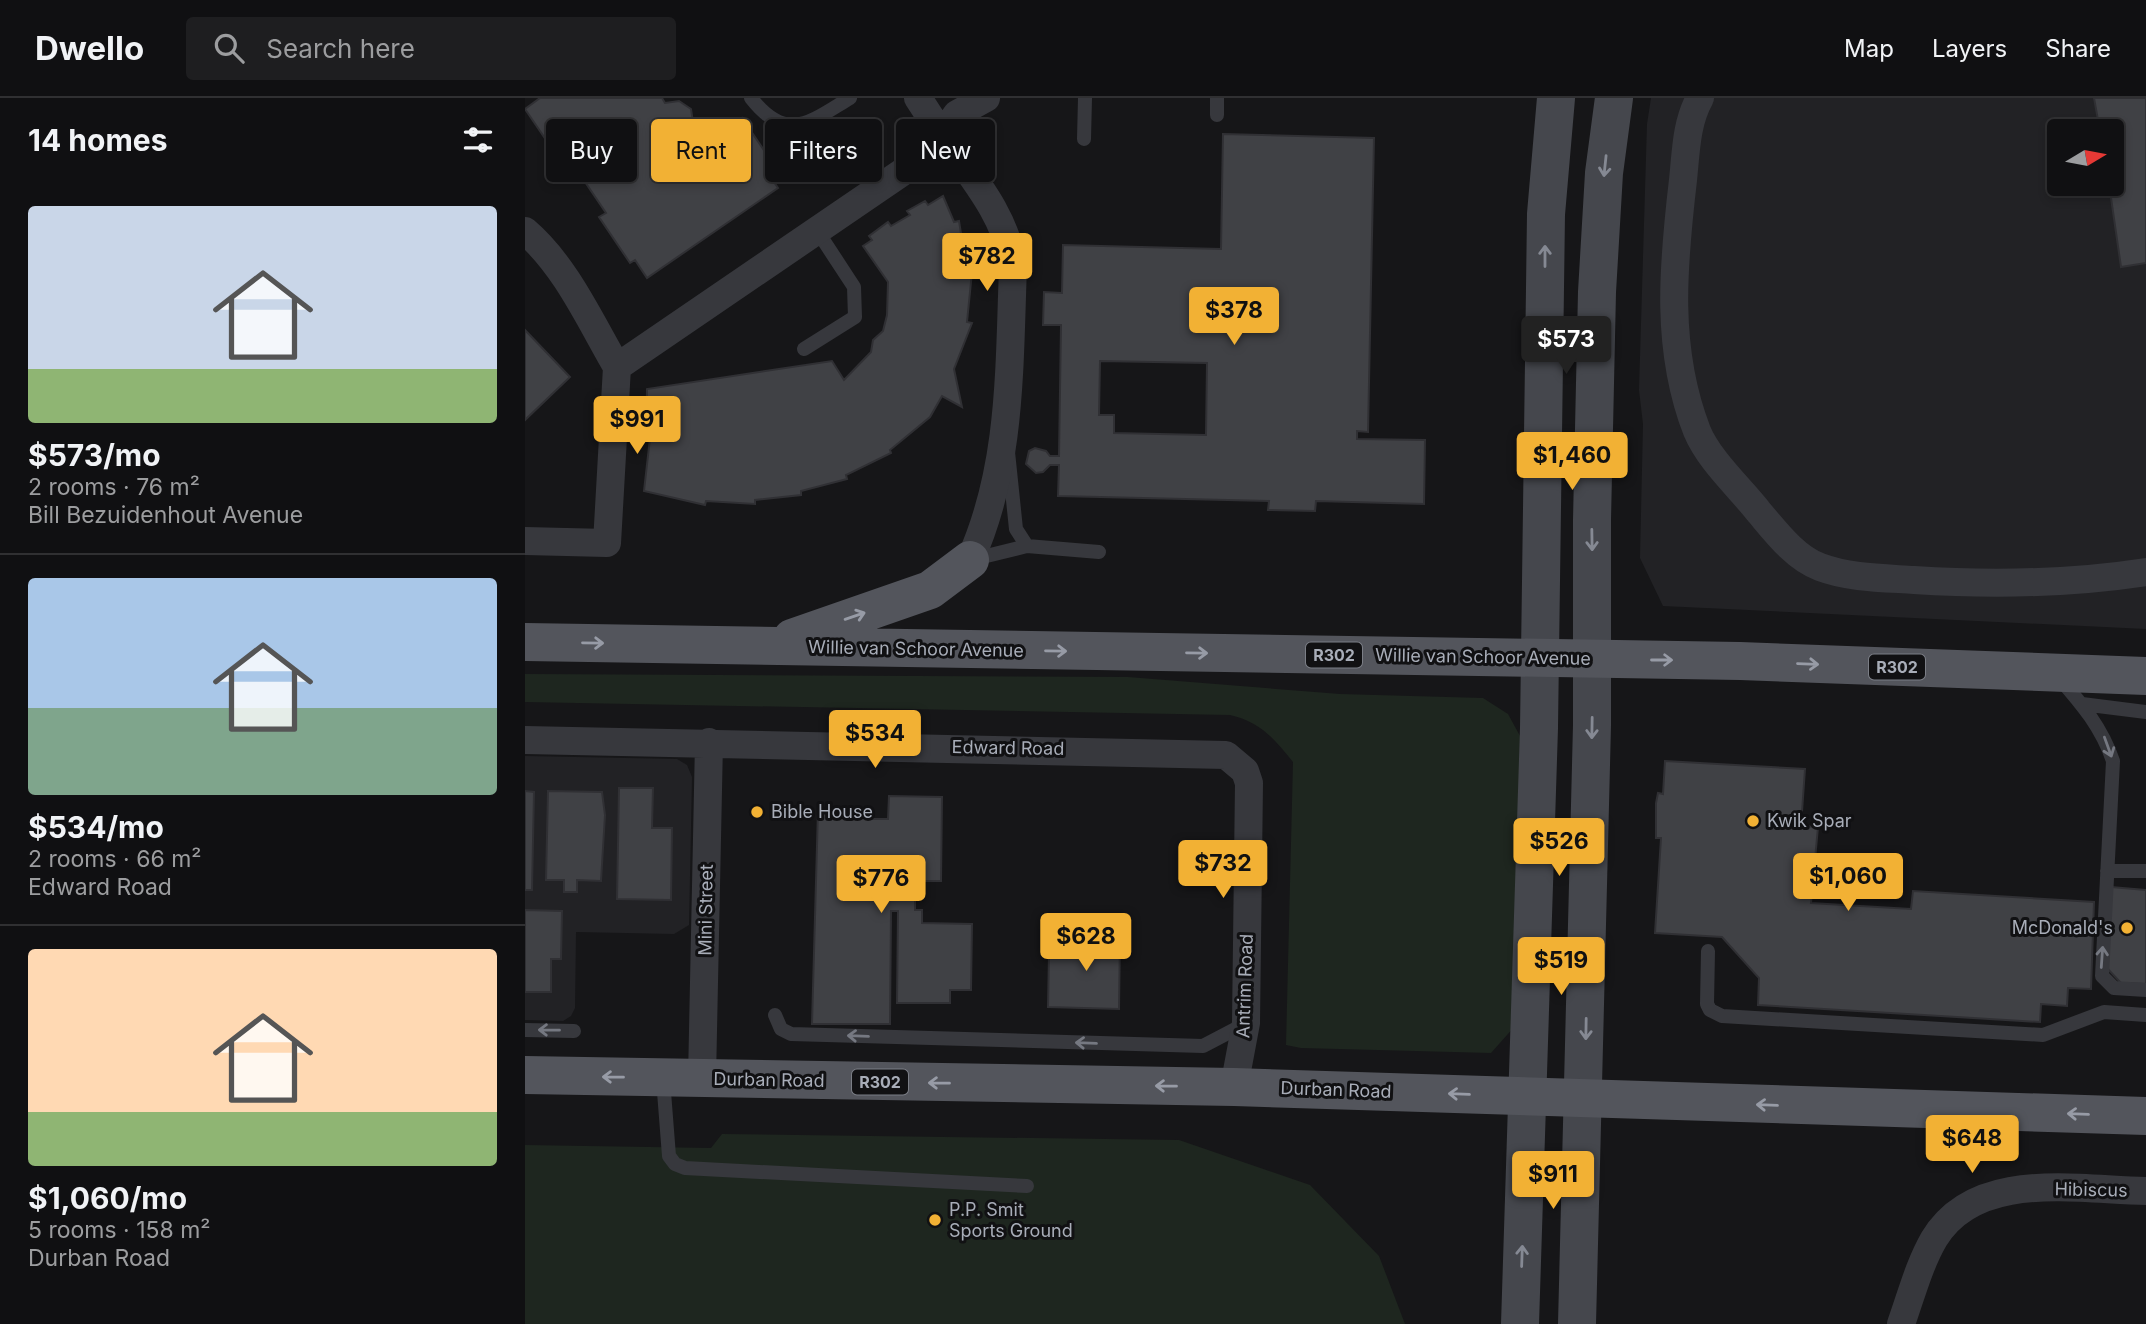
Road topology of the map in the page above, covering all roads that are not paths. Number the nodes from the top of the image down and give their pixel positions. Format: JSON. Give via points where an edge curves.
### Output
{"nodes":[{"id":1,"x":751,"y":98,"type":"edge"},
{"id":2,"x":850,"y":98,"type":"edge"},
{"id":3,"x":918,"y":98,"type":"edge"},
{"id":4,"x":986,"y":98,"type":"edge"},
{"id":5,"x":1085,"y":98,"type":"edge"},
{"id":6,"x":1217,"y":98,"type":"edge"},
{"id":7,"x":1556,"y":98,"type":"edge"},
{"id":8,"x":1614,"y":98,"type":"edge"},
{"id":9,"x":1700,"y":98,"type":"edge"},
{"id":10,"x":1217,"y":114,"type":"dead end"},
{"id":11,"x":932,"y":119,"type":"edge"},
{"id":12,"x":953,"y":119,"type":"edge"},
{"id":13,"x":1084,"y":139,"type":"dead end"},
{"id":14,"x":896,"y":177,"type":"edge"},
{"id":15,"x":974,"y":182,"type":"edge"},
{"id":16,"x":525,"y":231,"type":"edge"},
{"id":17,"x":818,"y":232,"type":"junction"},
{"id":18,"x":804,"y":349,"type":"dead end"},
{"id":19,"x":617,"y":367,"type":"junction"},
{"id":20,"x":1005,"y":440,"type":"junction"},
{"id":21,"x":525,"y":541,"type":"edge"},
{"id":22,"x":1027,"y":546,"type":"junction"},
{"id":23,"x":1099,"y":552,"type":"dead end"},
{"id":24,"x":970,"y":560,"type":"junction"},
{"id":25,"x":2144,"y":576,"type":"edge"},
{"id":26,"x":525,"y":642,"type":"edge"},
{"id":27,"x":767,"y":647,"type":"junction"},
{"id":28,"x":1540,"y":657,"type":"junction"},
{"id":29,"x":1594,"y":659,"type":"junction"},
{"id":30,"x":2054,"y":672,"type":"junction"},
{"id":31,"x":2146,"y":676,"type":"edge"},
{"id":32,"x":2082,"y":704,"type":"junction"},
{"id":33,"x":2146,"y":712,"type":"edge"},
{"id":34,"x":525,"y":740,"type":"edge"},
{"id":35,"x":709,"y":742,"type":"junction"},
{"id":36,"x":1237,"y":762,"type":"joint"},
{"id":37,"x":2107,"y":871,"type":"junction"},
{"id":38,"x":2146,"y":871,"type":"edge"},
{"id":39,"x":1708,"y":951,"type":"dead end"},
{"id":40,"x":2146,"y":990,"type":"edge"},
{"id":41,"x":775,"y":1015,"type":"dead end"},
{"id":42,"x":2146,"y":1015,"type":"edge"},
{"id":43,"x":1246,"y":1024,"type":"junction"},
{"id":44,"x":525,"y":1030,"type":"edge"},
{"id":45,"x":574,"y":1031,"type":"dead end"},
{"id":46,"x":525,"y":1075,"type":"edge"},
{"id":47,"x":662,"y":1078,"type":"junction"},
{"id":48,"x":702,"y":1079,"type":"junction"},
{"id":49,"x":1234,"y":1087,"type":"junction"},
{"id":50,"x":1528,"y":1096,"type":"junction"},
{"id":51,"x":1584,"y":1099,"type":"junction"},
{"id":52,"x":2146,"y":1116,"type":"edge"},
{"id":53,"x":1027,"y":1185,"type":"dead end"},
{"id":54,"x":2146,"y":1191,"type":"edge"},
{"id":55,"x":1520,"y":1324,"type":"edge"},
{"id":56,"x":1577,"y":1324,"type":"edge"},
{"id":57,"x":1901,"y":1324,"type":"edge"}],
"edges":[{"from":1,"to":2,"type":"lane","via":[[775,121],[793,127],[805,125]]},
{"from":3,"to":11,"type":"street"},
{"from":4,"to":12,"type":"street"},
{"from":5,"to":13,"type":"lane"},
{"from":6,"to":10,"type":"lane"},
{"from":28,"to":7,"type":"main road","one_way":true,"via":[[1546,214]]},
{"from":8,"to":29,"type":"main road","one_way":true,"via":[[1597,292]]},
{"from":9,"to":25,"type":"street","via":[[1689,127],[1676,240],[1672,292],[1679,365],[1698,433],[1797,553],[1820,567],[1894,579],[2024,585]]},
{"from":14,"to":17,"type":"street"},
{"from":15,"to":20,"type":"street","via":[[1001,221],[1013,267]]},
{"from":16,"to":19,"type":"street","via":[[561,273]]},
{"from":17,"to":18,"type":"lane","via":[[854,287],[855,317]]},
{"from":17,"to":19,"type":"street"},
{"from":19,"to":21,"type":"street","via":[[607,543]]},
{"from":20,"to":22,"type":"lane","via":[[1013,476],[1014,520]]},
{"from":20,"to":24,"type":"street","via":[[990,513]]},
{"from":22,"to":23,"type":"lane"},
{"from":22,"to":24,"type":"lane"},
{"from":27,"to":24,"type":"main road","one_way":true,"via":[[930,590]]},
{"from":26,"to":27,"type":"main road","name":"Willie van Schoor Avenue","number":"R302","one_way":true},
{"from":27,"to":28,"type":"main road","name":"Willie van Schoor Avenue","number":"R302","one_way":true},
{"from":28,"to":29,"type":"main road","name":"Willie van Schoor Avenue","number":"R302"},
{"from":28,"to":50,"type":"main road"},
{"from":29,"to":30,"type":"main road","name":"Willie van Schoor Avenue","number":"R302","one_way":true},
{"from":29,"to":51,"type":"main road","one_way":true},
{"from":30,"to":31,"type":"main road","name":"Willie van Schoor Avenue","number":"R302"},
{"from":30,"to":32,"type":"lane"},
{"from":32,"to":33,"type":"lane"},
{"from":32,"to":37,"type":"lane","one_way":true,"via":[[2105,738],[2113,761]]},
{"from":34,"to":35,"type":"street","name":"Edward Road"},
{"from":35,"to":36,"type":"street","name":"Edward Road","via":[[1214,753]]},
{"from":35,"to":48,"type":"street","name":"Mini Street"},
{"from":36,"to":43,"type":"street","name":"Antrim Road","via":[[1249,783]]},
{"from":37,"to":38,"type":"lane"},
{"from":40,"to":37,"type":"lane","one_way":true,"via":[[2114,988],[2102,976]]},
{"from":39,"to":42,"type":"lane","via":[[1707,1004],[1721,1016],[2043,1035],[2104,1012]]},
{"from":43,"to":41,"type":"lane","one_way":true,"via":[[1203,1046],[792,1034],[781,1029]]},
{"from":43,"to":49,"type":"street","name":"Antrim Road"},
{"from":45,"to":44,"type":"lane","one_way":true},
{"from":47,"to":46,"type":"main road","name":"Durban Road","number":"R302","one_way":true},
{"from":47,"to":48,"type":"main road","name":"Durban Road","number":"R302"},
{"from":47,"to":53,"type":"lane","via":[[669,1156],[685,1168]]},
{"from":49,"to":48,"type":"main road","name":"Durban Road","number":"R302","one_way":true},
{"from":50,"to":49,"type":"main road","name":"Durban Road","number":"R302","one_way":true},
{"from":50,"to":51,"type":"main road","name":"Durban Road","number":"R302"},
{"from":55,"to":50,"type":"main road","one_way":true},
{"from":52,"to":51,"type":"main road","name":"Durban Road","number":"R302","one_way":true},
{"from":51,"to":56,"type":"main road"},
{"from":54,"to":57,"type":"street","name":"Hibiscus","via":[[2009,1190],[1971,1203],[1934,1239]]}]}
